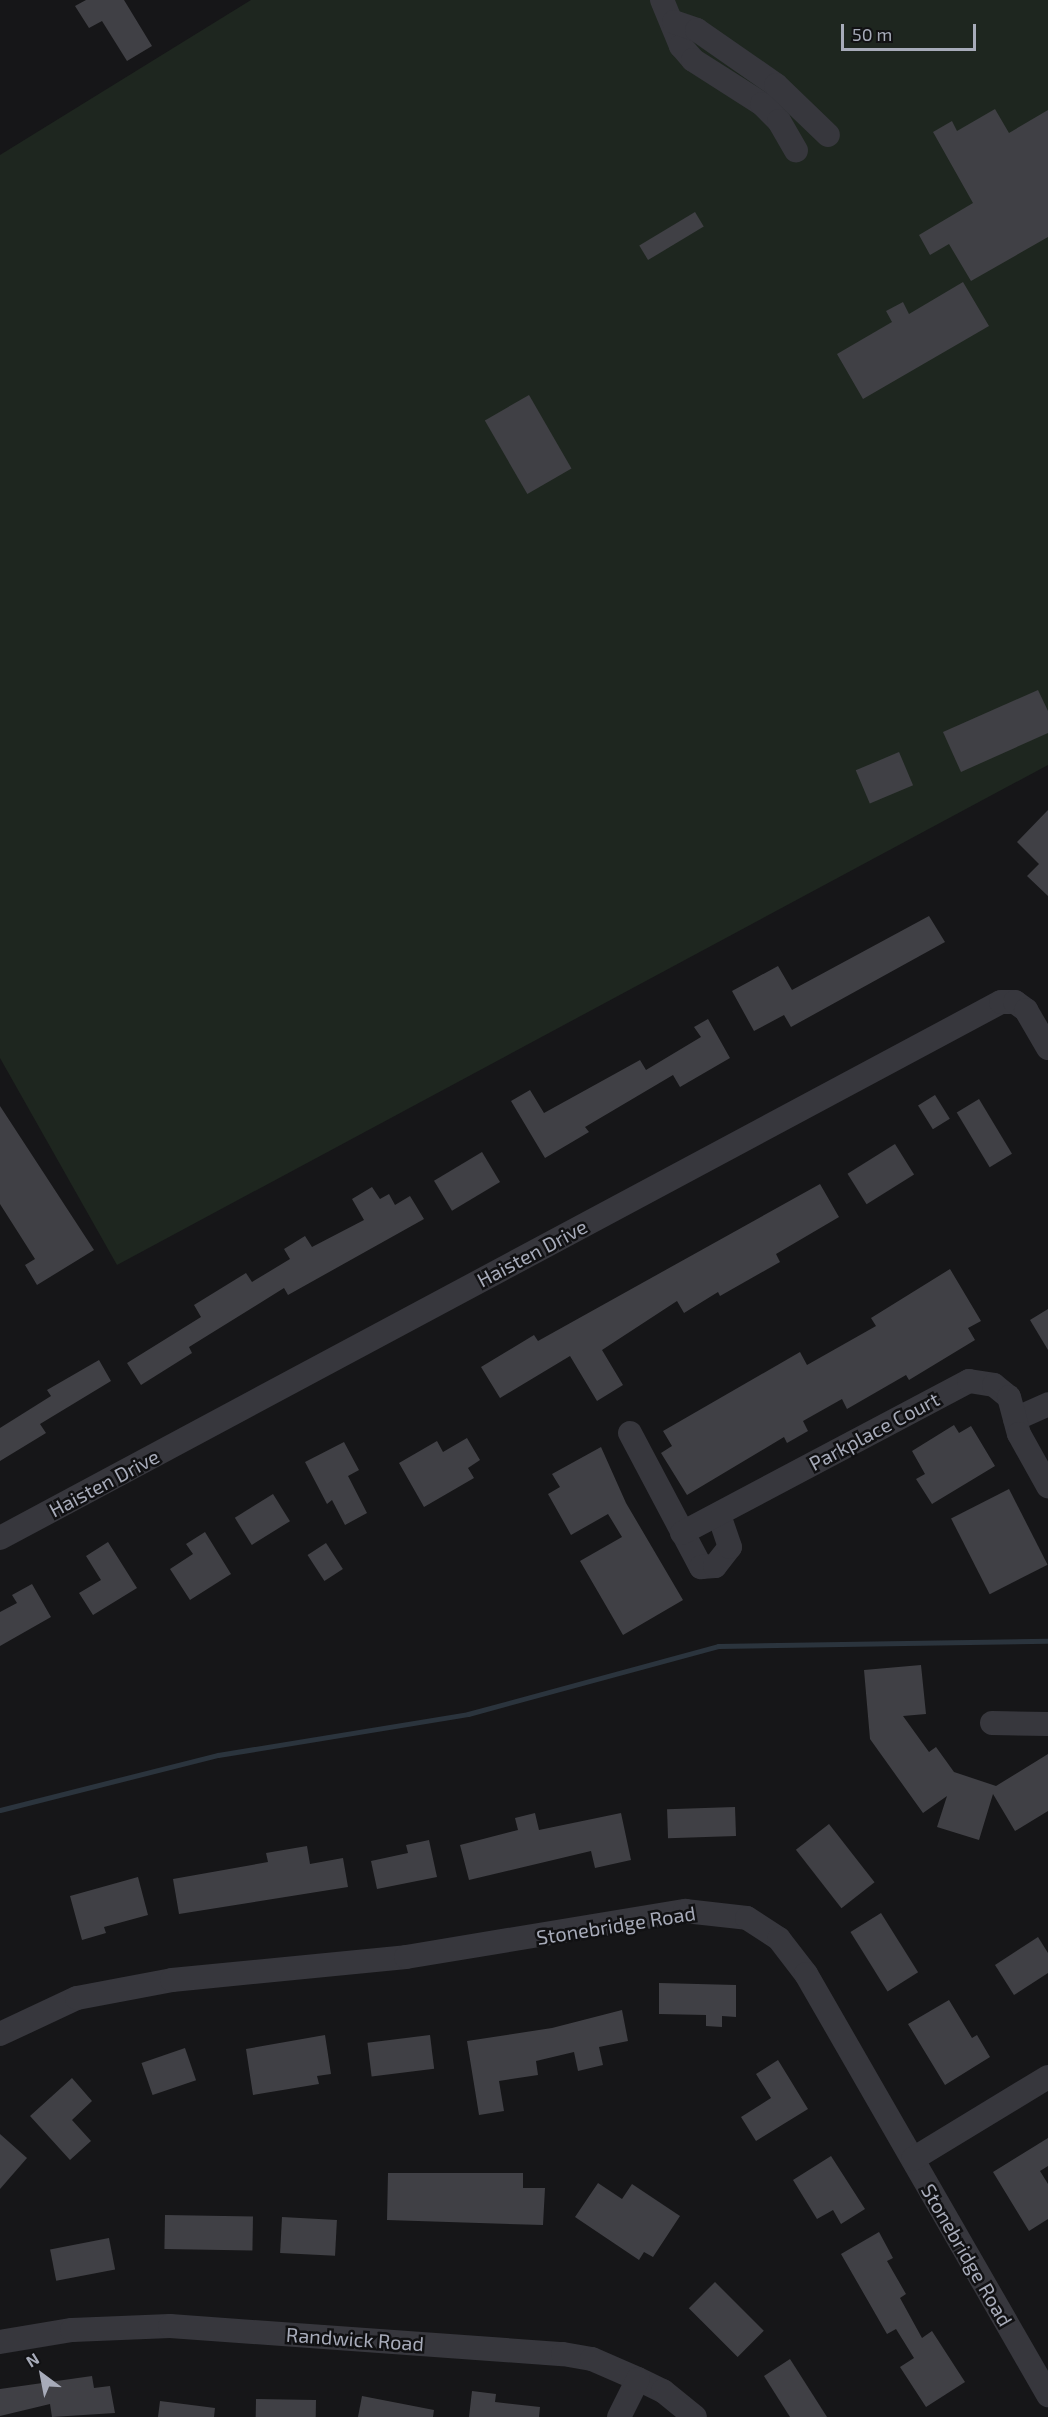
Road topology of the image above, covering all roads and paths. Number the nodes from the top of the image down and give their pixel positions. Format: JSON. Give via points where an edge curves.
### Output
{"nodes":[{"id":1,"x":662,"y":0,"type":"edge"},
{"id":2,"x":674,"y":22,"type":"junction"},
{"id":3,"x":828,"y":135,"type":"dead end"},
{"id":4,"x":796,"y":151,"type":"dead end"},
{"id":5,"x":1048,"y":1048,"type":"edge"},
{"id":6,"x":1048,"y":1404,"type":"edge"},
{"id":7,"x":1015,"y":1419,"type":"junction"},
{"id":8,"x":630,"y":1433,"type":"dead end"},
{"id":9,"x":1048,"y":1486,"type":"edge"},
{"id":10,"x":719,"y":1515,"type":"junction"},
{"id":11,"x":682,"y":1533,"type":"junction"},
{"id":12,"x":0,"y":1538,"type":"edge"},
{"id":13,"x":992,"y":1723,"type":"dead end"},
{"id":14,"x":1048,"y":1724,"type":"edge"},
{"id":15,"x":0,"y":2034,"type":"edge"},
{"id":16,"x":1048,"y":2077,"type":"edge"},
{"id":17,"x":913,"y":2159,"type":"junction"},
{"id":18,"x":0,"y":2342,"type":"edge"},
{"id":19,"x":638,"y":2379,"type":"junction"},
{"id":20,"x":1048,"y":2395,"type":"edge"},
{"id":21,"x":619,"y":2417,"type":"edge"},
{"id":22,"x":695,"y":2417,"type":"edge"}],
"edges":[{"from":1,"to":2,"type":"street"},
{"from":2,"to":3,"type":"street","via":[[697,30],[776,85]]},
{"from":2,"to":4,"type":"street","via":[[681,46],[693,60],[762,104],[779,122]]},
{"from":5,"to":12,"type":"street","name":"Haisten Drive","via":[[1026,1010],[1015,1002],[1001,1002]]},
{"from":6,"to":7,"type":"street"},
{"from":7,"to":9,"type":"street","name":"Parkplace Court"},
{"from":7,"to":10,"type":"street","name":"Parkplace Court","via":[[1009,1397],[994,1385],[962,1384]]},
{"from":8,"to":11,"type":"street"},
{"from":10,"to":11,"type":"street","name":"Parkplace Court"},
{"from":10,"to":11,"type":"street","via":[[730,1547],[715,1566],[708,1568],[696,1562]]},
{"from":13,"to":14,"type":"street"},
{"from":15,"to":17,"type":"street","name":"Stonebridge Road","via":[[77,1998],[162,1982],[406,1957],[685,1911],[728,1913],[764,1926],[792,1954]]},
{"from":16,"to":17,"type":"street"},
{"from":17,"to":20,"type":"street","name":"Stonebridge Road"},
{"from":18,"to":19,"type":"street","name":"Randwick Road","via":[[72,2330],[170,2326],[563,2354],[592,2359]]},
{"from":19,"to":21,"type":"street"},
{"from":19,"to":22,"type":"street","name":"Randwick Road","via":[[663,2391]]}]}
